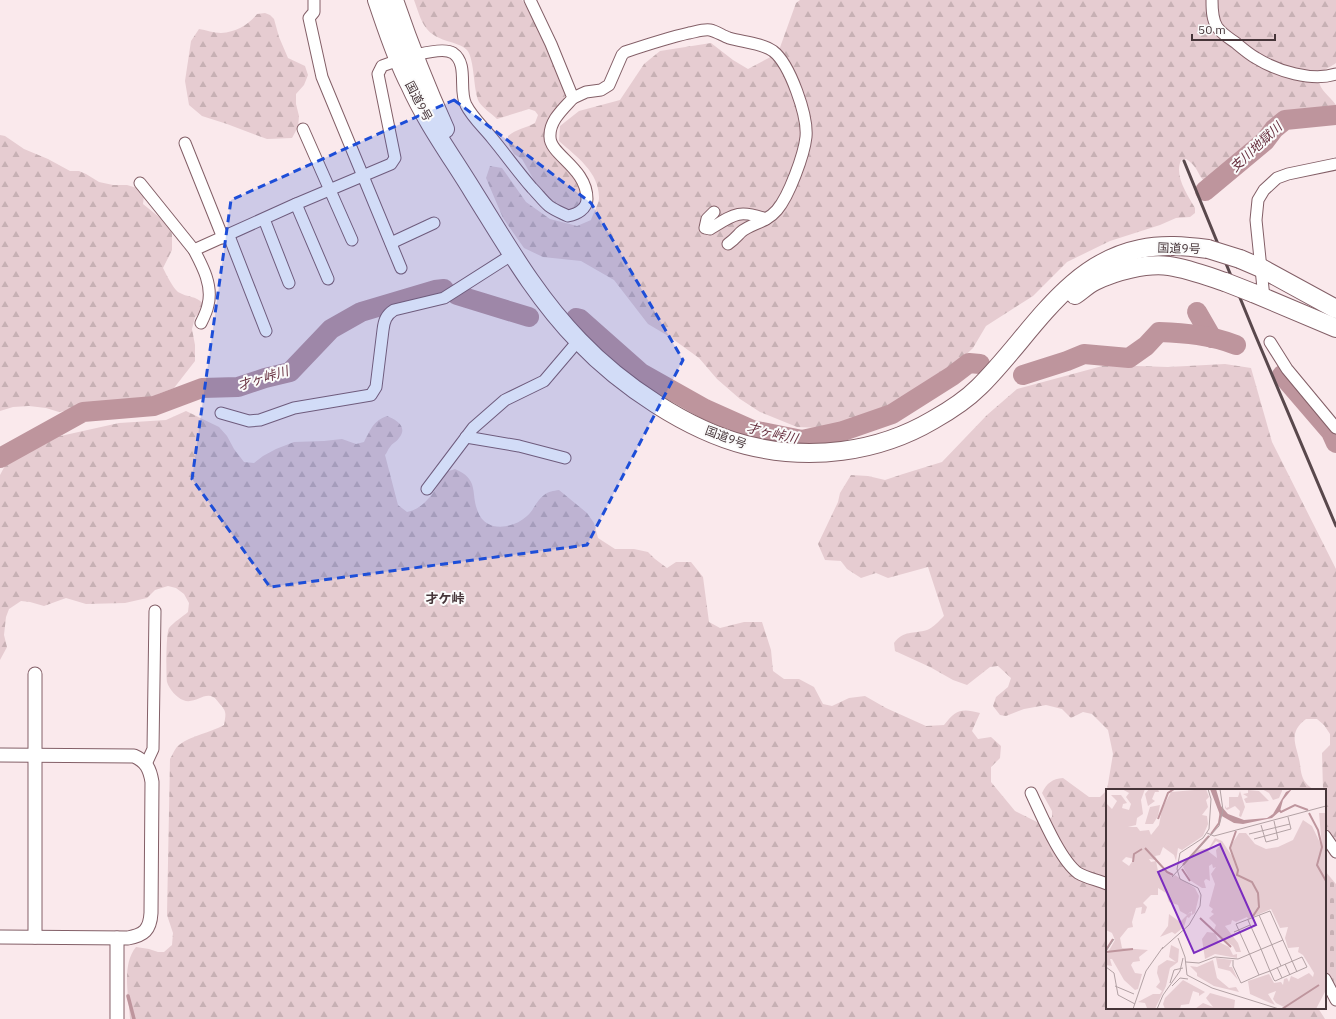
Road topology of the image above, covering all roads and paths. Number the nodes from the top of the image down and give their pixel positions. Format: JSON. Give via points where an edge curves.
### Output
{"nodes":[{"id":1,"x":314,"y":0,"type":"edge"},
{"id":2,"x":377,"y":0,"type":"edge"},
{"id":3,"x":394,"y":0,"type":"edge"},
{"id":4,"x":530,"y":0,"type":"edge"},
{"id":5,"x":1212,"y":0,"type":"edge"},
{"id":6,"x":407,"y":58,"type":"junction"},
{"id":7,"x":1336,"y":74,"type":"edge"},
{"id":8,"x":573,"y":98,"type":"junction"},
{"id":9,"x":303,"y":130,"type":"dead end"},
{"id":10,"x":184,"y":143,"type":"dead end"},
{"id":11,"x":1336,"y":164,"type":"edge"},
{"id":12,"x":363,"y":176,"type":"junction"},
{"id":13,"x":140,"y":183,"type":"dead end"},
{"id":14,"x":329,"y":190,"type":"junction"},
{"id":15,"x":296,"y":204,"type":"junction"},
{"id":16,"x":714,"y":212,"type":"dead end"},
{"id":17,"x":264,"y":219,"type":"junction"},
{"id":18,"x":766,"y":219,"type":"junction"},
{"id":19,"x":434,"y":223,"type":"dead end"},
{"id":20,"x":226,"y":237,"type":"junction"},
{"id":21,"x":352,"y":240,"type":"dead end"},
{"id":22,"x":391,"y":243,"type":"junction"},
{"id":23,"x":728,"y":244,"type":"dead end"},
{"id":24,"x":194,"y":250,"type":"junction"},
{"id":25,"x":513,"y":254,"type":"junction"},
{"id":26,"x":401,"y":268,"type":"dead end"},
{"id":27,"x":1261,"y":268,"type":"junction"},
{"id":28,"x":328,"y":279,"type":"dead end"},
{"id":29,"x":289,"y":283,"type":"dead end"},
{"id":30,"x":1258,"y":295,"type":"junction"},
{"id":31,"x":1336,"y":309,"type":"edge"},
{"id":32,"x":201,"y":323,"type":"dead end"},
{"id":33,"x":1035,"y":324,"type":"junction"},
{"id":34,"x":1336,"y":328,"type":"edge"},
{"id":35,"x":266,"y":331,"type":"dead end"},
{"id":36,"x":578,"y":341,"type":"junction"},
{"id":37,"x":1270,"y":342,"type":"dead end"},
{"id":38,"x":221,"y":413,"type":"dead end"},
{"id":39,"x":1336,"y":428,"type":"edge"},
{"id":40,"x":466,"y":437,"type":"junction"},
{"id":41,"x":565,"y":458,"type":"dead end"},
{"id":42,"x":427,"y":489,"type":"dead end"},
{"id":43,"x":155,"y":611,"type":"dead end"},
{"id":44,"x":35,"y":674,"type":"dead end"},
{"id":45,"x":0,"y":755,"type":"edge"},
{"id":46,"x":36,"y":755,"type":"junction"},
{"id":47,"x":146,"y":764,"type":"junction"},
{"id":48,"x":1030,"y":793,"type":"dead end"},
{"id":49,"x":1326,"y":837,"type":"edge"},
{"id":50,"x":1336,"y":852,"type":"edge"},
{"id":51,"x":1106,"y":884,"type":"edge"},
{"id":52,"x":0,"y":937,"type":"edge"},
{"id":53,"x":35,"y":937,"type":"junction"},
{"id":54,"x":117,"y":938,"type":"junction"},
{"id":55,"x":1326,"y":981,"type":"edge"},
{"id":56,"x":1336,"y":1000,"type":"edge"},
{"id":57,"x":117,"y":1019,"type":"edge"}],
"edges":[{"from":1,"to":12,"type":"street","via":[[314,12],[309,18],[322,76]]},
{"from":2,"to":6,"type":"highway","name":"国道9号"},
{"from":3,"to":6,"type":"highway","name":"国道9号"},
{"from":4,"to":8,"type":"street"},
{"from":5,"to":7,"type":"street","via":[[1216,26],[1255,58],[1276,68],[1312,77]]},
{"from":6,"to":8,"type":"street","via":[[447,51],[456,56],[462,71],[462,93],[466,107],[539,196],[549,206],[568,216],[583,209],[587,195],[577,171],[552,147],[549,138],[556,116]]},
{"from":6,"to":12,"type":"street","via":[[382,66],[378,74],[395,158],[392,164]]},
{"from":6,"to":25,"type":"highway","name":"国道9号","via":[[410,87]]},
{"from":8,"to":18,"type":"street","via":[[586,92],[602,90],[609,85],[624,52],[702,30],[710,30],[772,50],[788,71],[794,84],[802,109],[806,137],[800,160],[782,204]]},
{"from":9,"to":14,"type":"street"},
{"from":10,"to":20,"type":"street"},
{"from":11,"to":27,"type":"street","via":[[1288,174],[1277,178],[1264,190],[1258,200],[1256,220]]},
{"from":12,"to":14,"type":"street"},
{"from":12,"to":22,"type":"street"},
{"from":13,"to":24,"type":"street"},
{"from":14,"to":15,"type":"street"},
{"from":14,"to":21,"type":"street"},
{"from":15,"to":17,"type":"street"},
{"from":15,"to":28,"type":"street"},
{"from":16,"to":18,"type":"street","via":[[706,219],[705,228],[710,229],[739,213]]},
{"from":17,"to":20,"type":"street"},
{"from":17,"to":29,"type":"street"},
{"from":18,"to":23,"type":"street","via":[[742,231]]},
{"from":19,"to":22,"type":"street"},
{"from":20,"to":24,"type":"street"},
{"from":20,"to":35,"type":"street"},
{"from":22,"to":26,"type":"street"},
{"from":24,"to":32,"type":"street","via":[[206,274],[209,288],[208,304]]},
{"from":25,"to":36,"type":"highway","name":"国道9号","via":[[545,302]]},
{"from":25,"to":38,"type":"street","via":[[444,298],[394,310],[388,314],[384,322],[376,387],[371,395],[294,408],[260,420],[249,421]]},
{"from":27,"to":30,"type":"street"},
{"from":27,"to":31,"type":"highway","name":"国道9号"},
{"from":27,"to":33,"type":"highway","name":"国道9号","bridge":true,"via":[[1208,249],[1171,246],[1141,248],[1103,261],[1086,272],[1068,287]]},
{"from":30,"to":33,"type":"highway","name":"国道9号","bridge":true,"via":[[1199,273],[1168,266],[1153,266],[1122,271],[1094,282]]},
{"from":30,"to":34,"type":"highway","name":"国道9号"},
{"from":33,"to":36,"type":"highway","name":"国道9号","via":[[980,386],[958,404],[914,430],[880,443],[835,452],[786,452],[746,445],[702,429],[640,393],[609,370]]},
{"from":36,"to":40,"type":"street","via":[[544,381],[505,400]]},
{"from":37,"to":39,"type":"street","via":[[1287,368]]},
{"from":40,"to":41,"type":"street","via":[[519,446]]},
{"from":40,"to":42,"type":"street"},
{"from":43,"to":47,"type":"street","via":[[153,749]]},
{"from":44,"to":46,"type":"street"},
{"from":45,"to":46,"type":"street"},
{"from":46,"to":47,"type":"street","via":[[128,755],[142,759]]},
{"from":46,"to":53,"type":"street"},
{"from":47,"to":54,"type":"street","via":[[152,782],[150,920],[144,933],[139,936]]},
{"from":48,"to":51,"type":"street","via":[[1069,864],[1079,873]]},
{"from":49,"to":50,"type":"street"},
{"from":52,"to":53,"type":"street"},
{"from":53,"to":54,"type":"street"},
{"from":54,"to":57,"type":"street"},
{"from":55,"to":56,"type":"street"}]}
